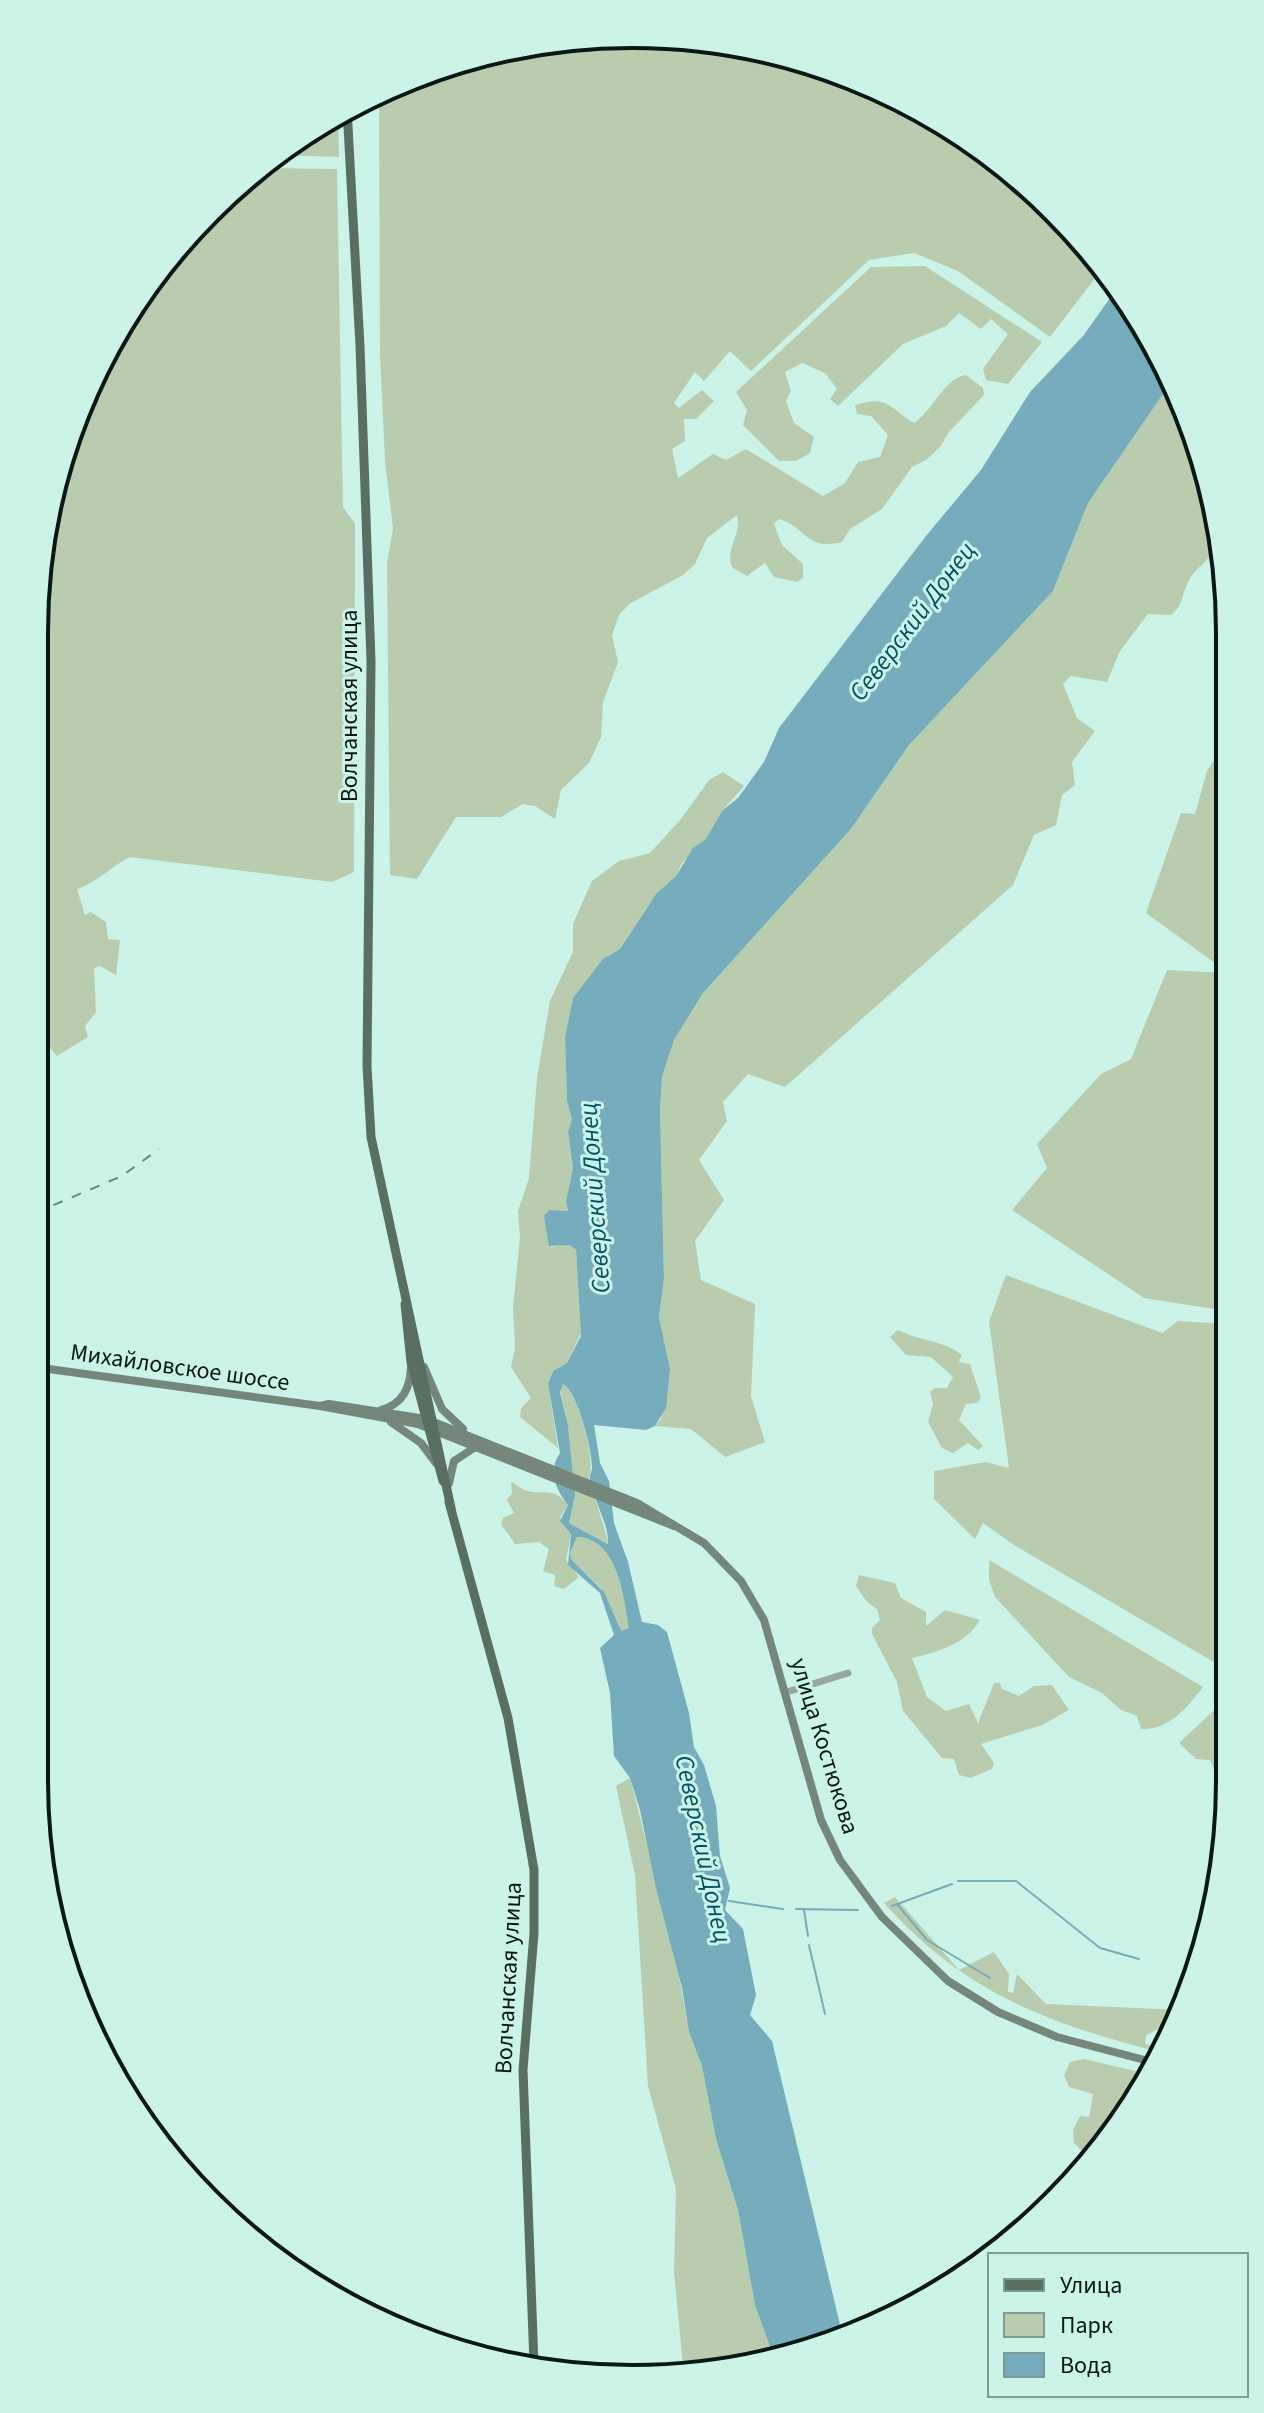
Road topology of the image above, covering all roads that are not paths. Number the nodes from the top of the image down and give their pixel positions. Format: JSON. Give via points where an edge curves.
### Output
{"nodes":[{"id":1,"x":348,"y":122,"type":"edge"},
{"id":2,"x":417,"y":1363,"type":"junction"},
{"id":3,"x":48,"y":1369,"type":"edge"},
{"id":4,"x":320,"y":1406,"type":"junction"},
{"id":5,"x":378,"y":1411,"type":"junction"},
{"id":6,"x":387,"y":1419,"type":"junction"},
{"id":7,"x":432,"y":1425,"type":"junction"},
{"id":8,"x":481,"y":1444,"type":"junction"},
{"id":9,"x":438,"y":1467,"type":"junction"},
{"id":10,"x":449,"y":1483,"type":"junction"},
{"id":11,"x":451,"y":1508,"type":"junction"},
{"id":12,"x":848,"y":1673,"type":"dead end"},
{"id":13,"x":787,"y":1692,"type":"junction"},
{"id":14,"x":1145,"y":2060,"type":"edge"},
{"id":15,"x":534,"y":2356,"type":"edge"}],
"edges":[{"from":1,"to":2,"type":"main road","name":"Волчанская улица","via":[[371,661],[367,1080],[371,1137]]},
{"from":2,"to":5,"type":"main road","via":[[402,1398]]},
{"from":2,"to":7,"type":"main road","name":"Волчанская улица"},
{"from":2,"to":8,"type":"main road","via":[[442,1409]]},
{"from":3,"to":4,"type":"main road","name":"Михайловское шоссе"},
{"from":4,"to":5,"type":"main road","name":"Михайловское шоссе"},
{"from":4,"to":6,"type":"main road","name":"Михайловское шоссе"},
{"from":5,"to":7,"type":"main road","name":"Михайловское шоссе"},
{"from":6,"to":7,"type":"main road","name":"Михайловское шоссе"},
{"from":6,"to":9,"type":"main road","via":[[421,1443]]},
{"from":7,"to":8,"type":"main road","name":"улица Костюкова"},
{"from":7,"to":9,"type":"main road","name":"Волчанская улица"},
{"from":7,"to":10,"type":"main road","name":"Волчанская улица"},
{"from":8,"to":10,"type":"main road","via":[[458,1455]]},
{"from":8,"to":13,"type":"main road","name":"улица Костюкова","via":[[683,1529],[727,1564],[754,1599]]},
{"from":9,"to":11,"type":"main road","name":"Волчанская улица"},
{"from":10,"to":11,"type":"main road","name":"Волчанская улица"},
{"from":11,"to":15,"type":"main road","name":"Волчанская улица","via":[[508,1718],[534,1870],[523,2070]]},
{"from":12,"to":13,"type":"street"},
{"from":13,"to":14,"type":"main road","name":"улица Костюкова","via":[[833,1847],[895,1933],[948,1981],[998,2012],[1057,2037]]}]}
